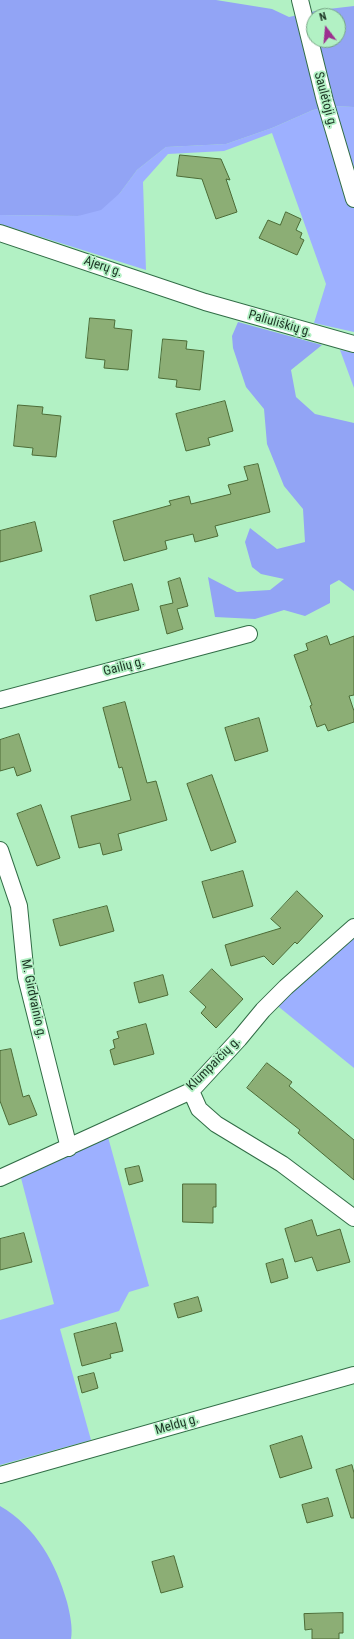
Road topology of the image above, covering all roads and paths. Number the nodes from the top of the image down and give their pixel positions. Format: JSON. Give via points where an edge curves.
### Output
{"nodes":[{"id":1,"x":300,"y":0,"type":"edge"},
{"id":2,"x":354,"y":199,"type":"edge"},
{"id":3,"x":0,"y":232,"type":"edge"},
{"id":4,"x":206,"y":302,"type":"joint"},
{"id":5,"x":354,"y":344,"type":"edge"},
{"id":6,"x":249,"y":634,"type":"dead end"},
{"id":7,"x":0,"y":700,"type":"edge"},
{"id":8,"x":0,"y":850,"type":"edge"},
{"id":9,"x":354,"y":928,"type":"edge"},
{"id":10,"x":191,"y":1091,"type":"junction"},
{"id":11,"x":69,"y":1148,"type":"junction"},
{"id":12,"x":0,"y":1178,"type":"edge"},
{"id":13,"x":354,"y":1218,"type":"edge"},
{"id":14,"x":354,"y":1375,"type":"edge"},
{"id":15,"x":0,"y":1475,"type":"edge"}],
"edges":[{"from":1,"to":2,"type":"street","name":"Saulėtoji g.","via":[[327,108]]},
{"from":3,"to":4,"type":"street","name":"Ajerų g."},
{"from":4,"to":5,"type":"street","name":"Paliuliškių g."},
{"from":6,"to":7,"type":"street","name":"Gailių g."},
{"from":8,"to":11,"type":"street","name":"M. Girdvainio g.","via":[[19,906],[26,977]]},
{"from":9,"to":10,"type":"street","name":"Klumpaičių g.","via":[[263,1010]]},
{"from":10,"to":11,"type":"street","name":"Klumpaičių g."},
{"from":10,"to":13,"type":"street","via":[[199,1109],[216,1124],[282,1164]]},
{"from":11,"to":12,"type":"street","name":"Klumpaičių g."},
{"from":14,"to":15,"type":"street","name":"Meldų g."}]}
